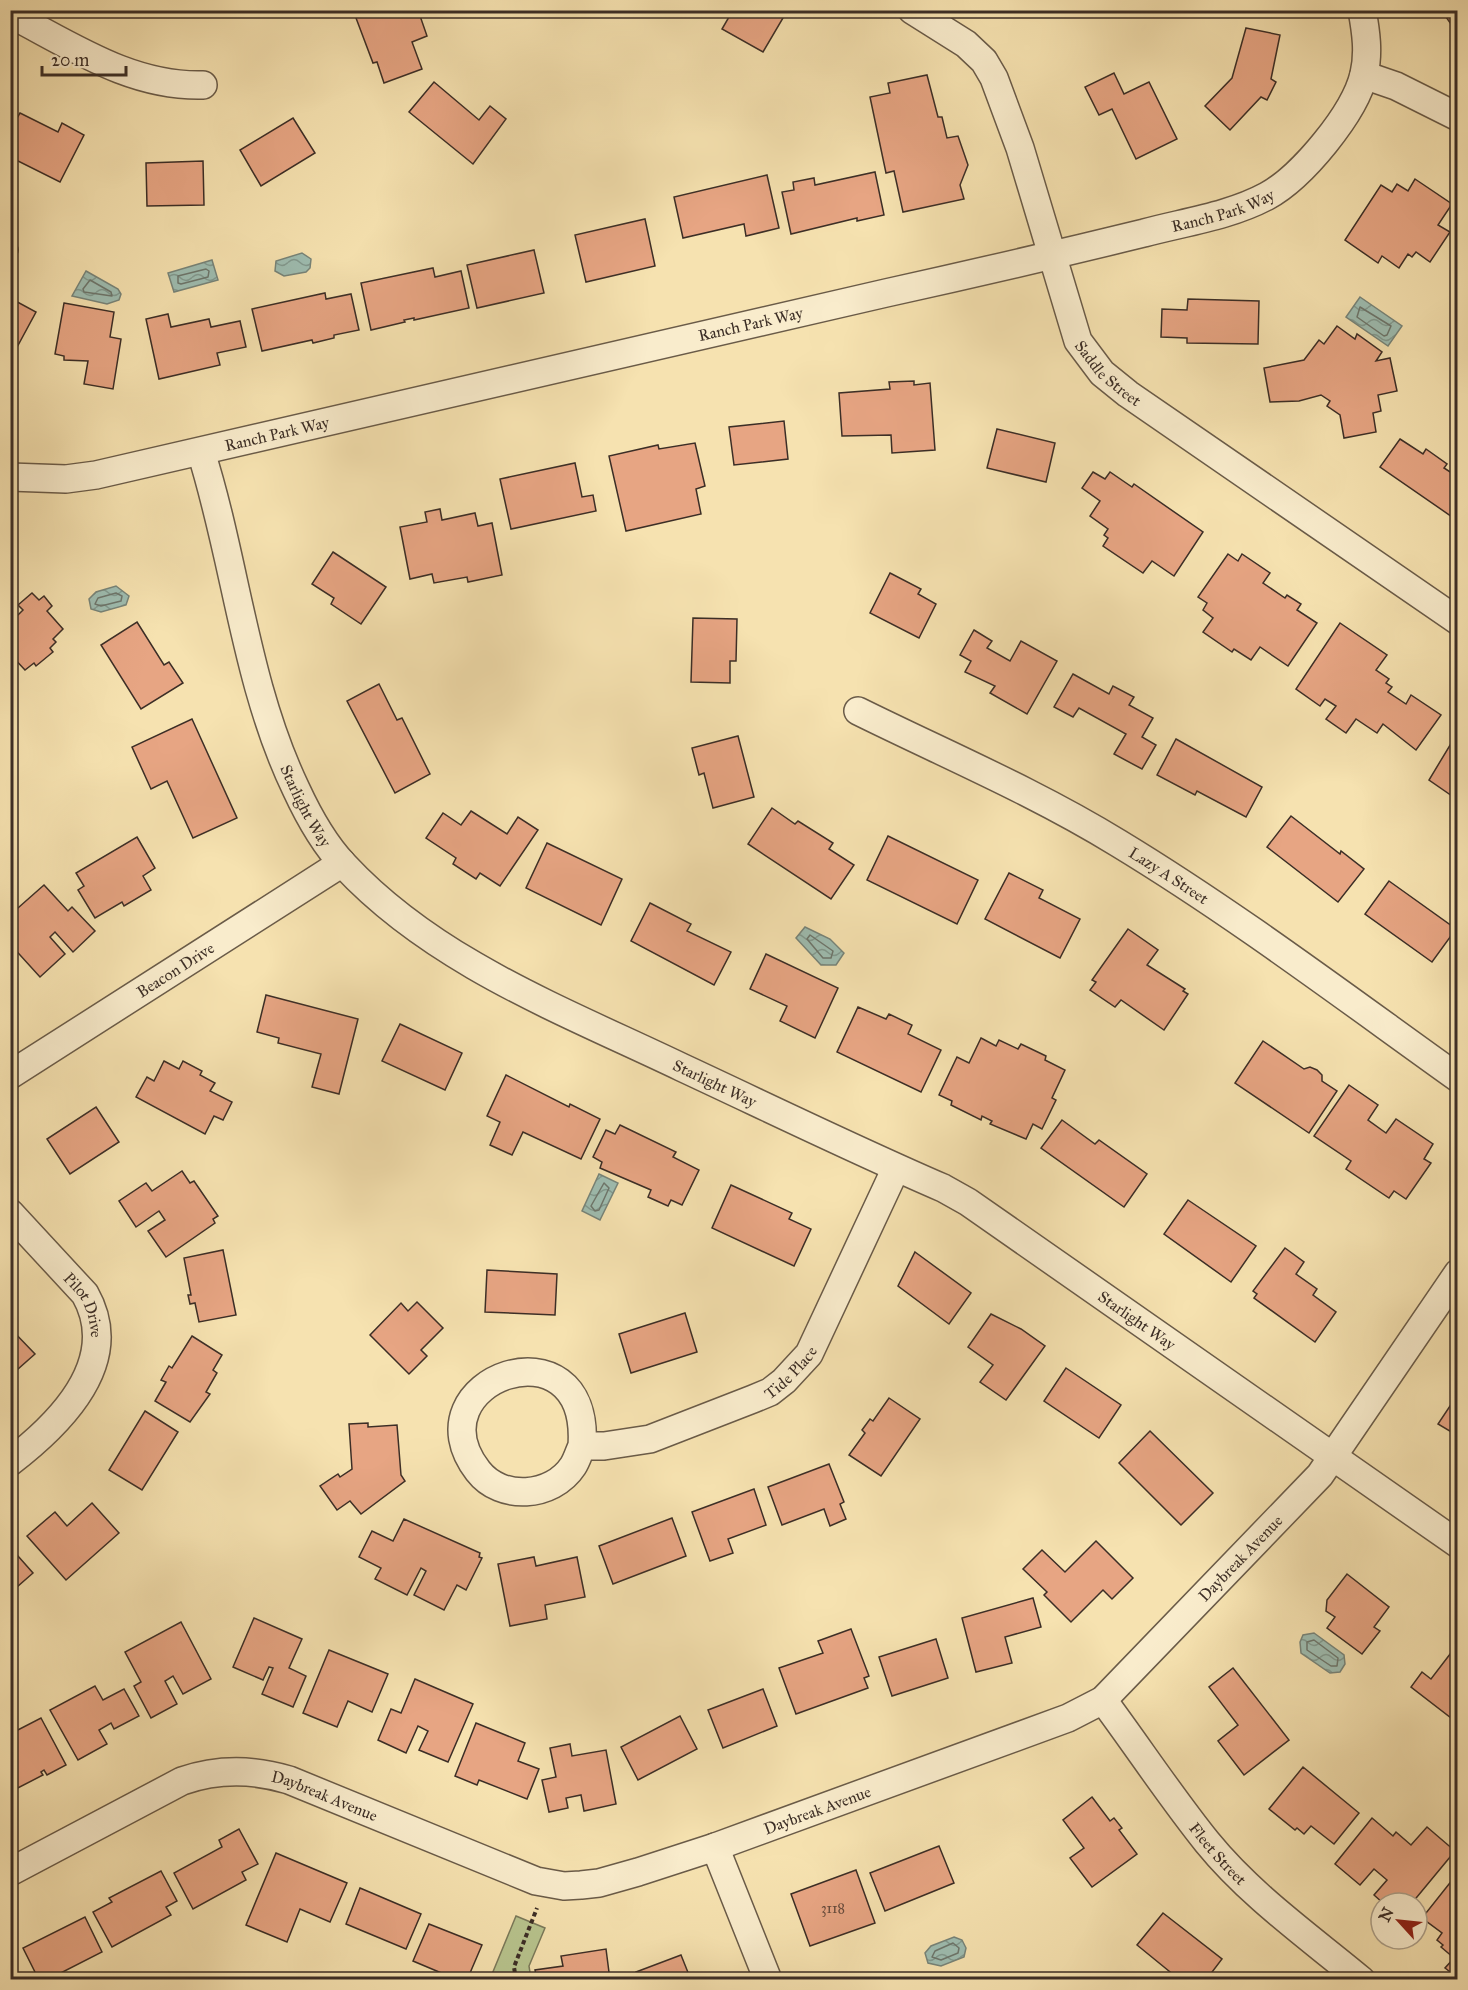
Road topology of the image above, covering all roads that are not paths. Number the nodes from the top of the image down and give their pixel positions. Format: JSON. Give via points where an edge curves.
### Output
{"nodes":[{"id":1,"x":912,"y":10,"type":"edge"},
{"id":2,"x":1362,"y":10,"type":"edge"},
{"id":3,"x":10,"y":14,"type":"edge"},
{"id":4,"x":1364,"y":75,"type":"junction"},
{"id":5,"x":203,"y":86,"type":"dead end"},
{"id":6,"x":1458,"y":117,"type":"edge"},
{"id":7,"x":1052,"y":256,"type":"junction"},
{"id":8,"x":201,"y":452,"type":"junction"},
{"id":9,"x":10,"y":477,"type":"edge"},
{"id":10,"x":1458,"y":621,"type":"edge"},
{"id":11,"x":858,"y":711,"type":"dead end"},
{"id":12,"x":342,"y":863,"type":"junction"},
{"id":13,"x":10,"y":1075,"type":"edge"},
{"id":14,"x":1458,"y":1078,"type":"edge"},
{"id":15,"x":896,"y":1168,"type":"junction"},
{"id":16,"x":10,"y":1213,"type":"edge"},
{"id":17,"x":1458,"y":1273,"type":"edge"},
{"id":18,"x":582,"y":1446,"type":"junction"},
{"id":19,"x":1334,"y":1456,"type":"junction"},
{"id":20,"x":10,"y":1462,"type":"edge"},
{"id":21,"x":1458,"y":1544,"type":"edge"},
{"id":22,"x":1104,"y":1700,"type":"junction"},
{"id":23,"x":715,"y":1847,"type":"junction"},
{"id":24,"x":10,"y":1872,"type":"edge"},
{"id":25,"x":768,"y":1980,"type":"edge"},
{"id":26,"x":1361,"y":1980,"type":"edge"}],
"edges":[{"from":1,"to":7,"type":"street","name":"Saddle Street","via":[[966,44],[989,70],[1012,124]]},
{"from":2,"to":4,"type":"street","name":"Ranch Park Way","via":[[1367,49]]},
{"from":3,"to":5,"type":"street","via":[[120,71],[175,86]]},
{"from":4,"to":6,"type":"street","via":[[1396,86]]},
{"from":4,"to":7,"type":"street","name":"Ranch Park Way","via":[[1347,110],[1315,154],[1268,195],[1234,210]]},
{"from":7,"to":8,"type":"street","name":"Ranch Park Way","via":[[514,376]]},
{"from":7,"to":10,"type":"street","name":"Saddle Street","via":[[1078,341],[1114,384]]},
{"from":8,"to":9,"type":"street","name":"Ranch Park Way","via":[[86,476]]},
{"from":8,"to":12,"type":"street","name":"Starlight Way","via":[[215,495],[265,710],[296,789]]},
{"from":11,"to":14,"type":"street","name":"Lazy A Street","via":[[1045,802],[1118,843],[1266,941]]},
{"from":12,"to":13,"type":"street","name":"Beacon Drive"},
{"from":12,"to":15,"type":"street","name":"Starlight Way","via":[[388,906],[455,955],[532,997]]},
{"from":15,"to":18,"type":"street","name":"Tide Place","via":[[818,1336],[800,1366],[784,1381],[753,1399],[650,1439]]},
{"from":15,"to":19,"type":"street","name":"Starlight Way","via":[[943,1188],[997,1220]]},
{"from":16,"to":20,"type":"street","name":"Pilot Drive","via":[[85,1294],[94,1310],[99,1337],[89,1371],[70,1404],[45,1433]]},
{"from":17,"to":19,"type":"street","name":"Daybreak Avenue"},
{"from":18,"to":18,"type":"street","via":[[584,1424],[578,1404],[565,1387],[535,1372],[513,1371],[494,1378],[477,1392],[464,1418],[463,1440],[469,1460],[482,1477],[508,1490],[538,1491],[557,1482],[572,1468]]},
{"from":19,"to":21,"type":"street","name":"Starlight Way"},
{"from":19,"to":22,"type":"street","name":"Daybreak Avenue","via":[[1298,1500]]},
{"from":22,"to":23,"type":"street","name":"Daybreak Avenue","via":[[1068,1718]]},
{"from":22,"to":26,"type":"street","name":"Fleet Street","via":[[1228,1865]]},
{"from":23,"to":24,"type":"street","name":"Daybreak Avenue","via":[[598,1883],[564,1886],[518,1875],[289,1780],[257,1773],[218,1772],[160,1791]]},
{"from":23,"to":25,"type":"street"}]}
